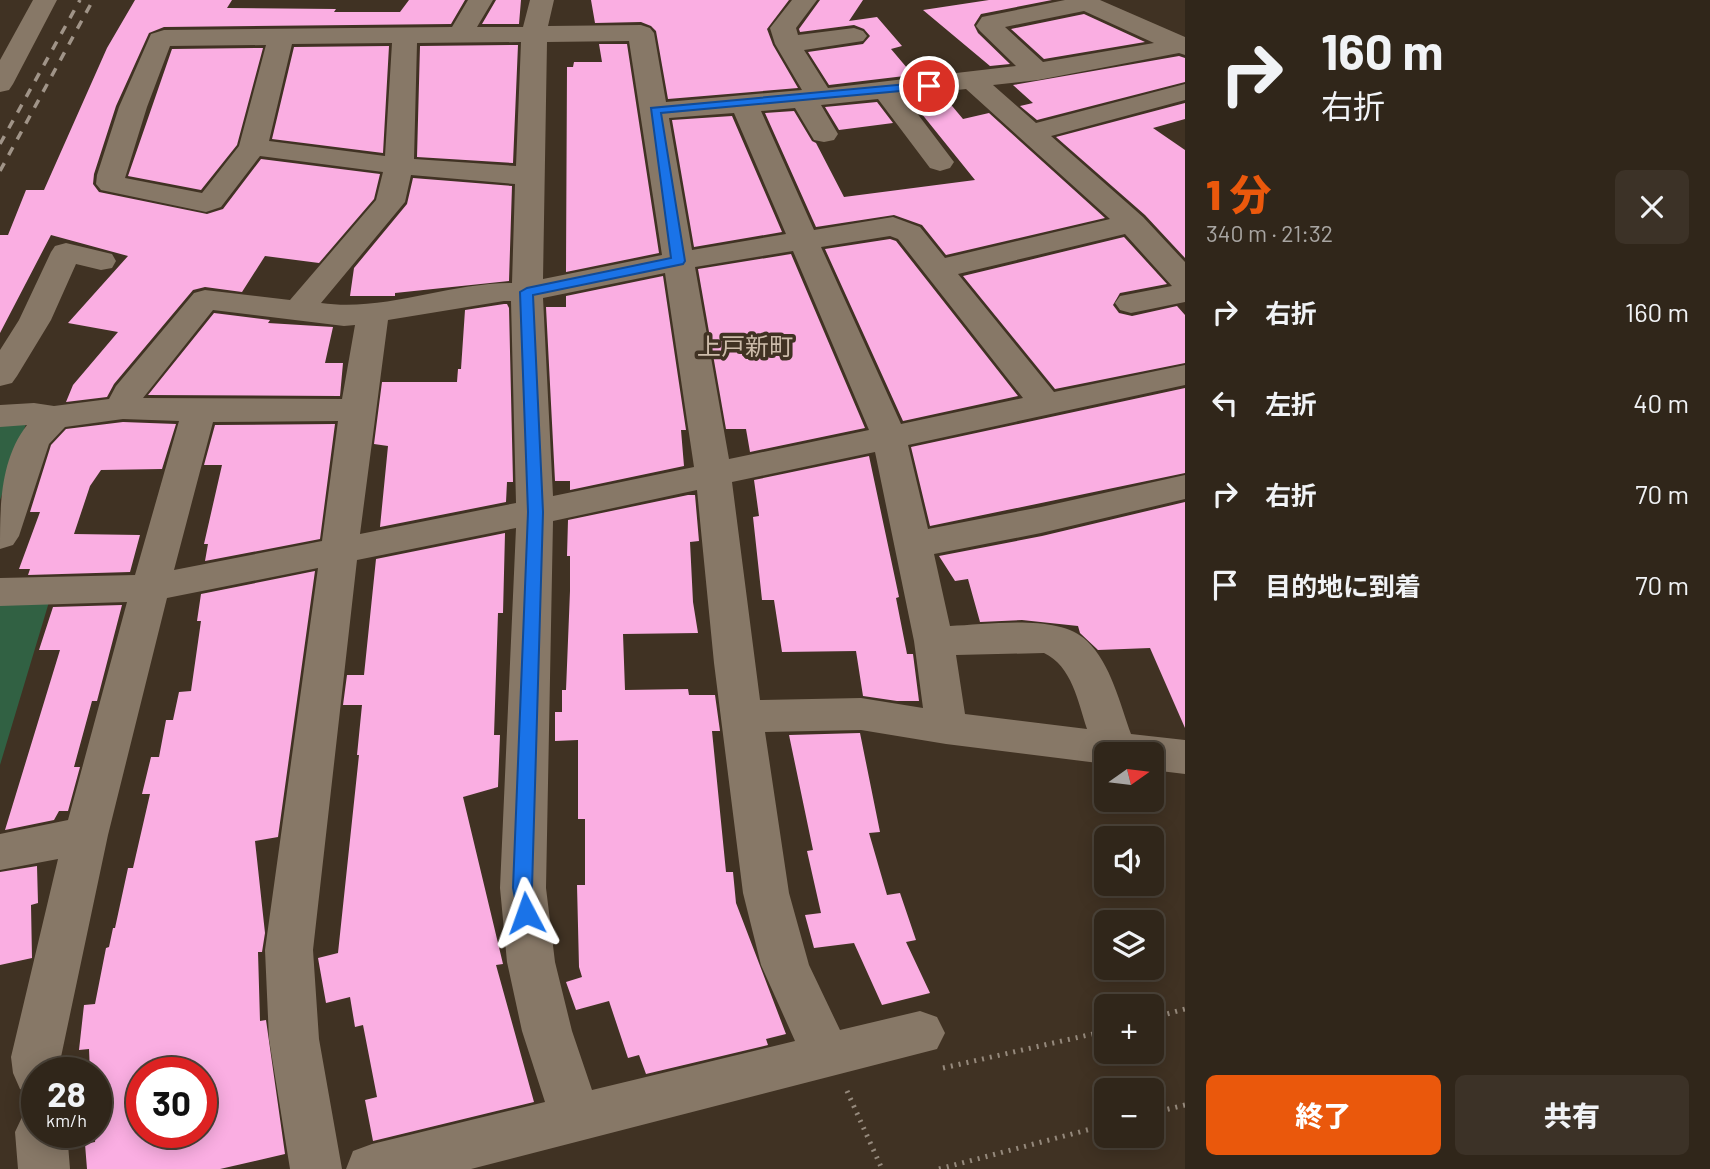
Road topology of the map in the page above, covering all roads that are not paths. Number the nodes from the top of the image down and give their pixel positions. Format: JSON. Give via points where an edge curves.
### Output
{"nodes":[{"id":1,"x":481,"y":0,"type":"edge"},
{"id":2,"x":806,"y":0,"type":"edge"},
{"id":3,"x":1083,"y":2,"type":"edge"},
{"id":4,"x":538,"y":17,"type":"edge"},
{"id":5,"x":23,"y":22,"type":"edge"},
{"id":6,"x":462,"y":34,"type":"junction"},
{"id":7,"x":405,"y":35,"type":"junction"},
{"id":8,"x":854,"y":36,"type":"dead end"},
{"id":9,"x":281,"y":37,"type":"junction"},
{"id":10,"x":788,"y":44,"type":"junction"},
{"id":11,"x":1183,"y":46,"type":"edge"},
{"id":12,"x":6,"y":61,"type":"edge"},
{"id":13,"x":1038,"y":72,"type":"junction"},
{"id":14,"x":973,"y":81,"type":"junction"},
{"id":15,"x":0,"y":84,"type":"edge"},
{"id":16,"x":885,"y":90,"type":"junction"},
{"id":17,"x":1185,"y":92,"type":"edge"},
{"id":18,"x":811,"y":98,"type":"junction"},
{"id":19,"x":744,"y":104,"type":"junction"},
{"id":20,"x":655,"y":111,"type":"junction"},
{"id":21,"x":1034,"y":132,"type":"junction"},
{"id":22,"x":824,"y":134,"type":"dead end"},
{"id":23,"x":253,"y":147,"type":"junction"},
{"id":24,"x":940,"y":162,"type":"dead end"},
{"id":25,"x":399,"y":166,"type":"junction"},
{"id":26,"x":530,"y":176,"type":"junction"},
{"id":27,"x":1132,"y":223,"type":"junction"},
{"id":28,"x":802,"y":240,"type":"junction"},
{"id":29,"x":101,"y":261,"type":"dead end"},
{"id":30,"x":678,"y":261,"type":"junction"},
{"id":31,"x":937,"y":269,"type":"junction"},
{"id":32,"x":1185,"y":281,"type":"edge"},
{"id":33,"x":527,"y":292,"type":"junction"},
{"id":34,"x":1185,"y":293,"type":"edge"},
{"id":35,"x":1131,"y":303,"type":"dead end"},
{"id":36,"x":298,"y":310,"type":"junction"},
{"id":37,"x":373,"y":313,"type":"junction"},
{"id":38,"x":1185,"y":375,"type":"edge"},
{"id":39,"x":0,"y":376,"type":"edge"},
{"id":40,"x":1046,"y":404,"type":"junction"},
{"id":41,"x":123,"y":408,"type":"junction"},
{"id":42,"x":357,"y":410,"type":"junction"},
{"id":43,"x":199,"y":411,"type":"junction"},
{"id":44,"x":0,"y":416,"type":"edge"},
{"id":45,"x":54,"y":417,"type":"junction"},
{"id":46,"x":889,"y":437,"type":"junction"},
{"id":47,"x":713,"y":473,"type":"junction"},
{"id":48,"x":1185,"y":487,"type":"edge"},
{"id":49,"x":535,"y":512,"type":"junction"},
{"id":50,"x":0,"y":536,"type":"edge"},
{"id":51,"x":911,"y":545,"type":"junction"},
{"id":52,"x":338,"y":552,"type":"junction"},
{"id":53,"x":150,"y":588,"type":"junction"},
{"id":54,"x":0,"y":592,"type":"edge"},
{"id":55,"x":934,"y":641,"type":"junction"},
{"id":56,"x":741,"y":716,"type":"junction"},
{"id":57,"x":946,"y":728,"type":"junction"},
{"id":58,"x":1112,"y":742,"type":"edge"},
{"id":59,"x":1094,"y":746,"type":"edge"},
{"id":60,"x":1164,"y":755,"type":"edge"},
{"id":61,"x":1185,"y":757,"type":"edge"},
{"id":62,"x":86,"y":835,"type":"junction"},
{"id":63,"x":0,"y":852,"type":"edge"},
{"id":64,"x":925,"y":1052,"type":"road end"},
{"id":65,"x":36,"y":1057,"type":"edge"},
{"id":66,"x":835,"y":1068,"type":"junction"},
{"id":67,"x":576,"y":1119,"type":"junction"},
{"id":68,"x":42,"y":1148,"type":"edge"},
{"id":69,"x":44,"y":1169,"type":"edge"},
{"id":70,"x":316,"y":1169,"type":"edge"},
{"id":71,"x":372,"y":1169,"type":"edge"}],
"edges":[{"from":1,"to":6,"type":"street"},
{"from":2,"to":10,"type":"street","via":[[783,28]]},
{"from":3,"to":11,"type":"street"},
{"from":3,"to":13,"type":"street","via":[[991,22],[989,26]]},
{"from":4,"to":6,"type":"street"},
{"from":4,"to":20,"type":"street","via":[[641,33]]},
{"from":4,"to":26,"type":"street"},
{"from":5,"to":12,"type":"street"},
{"from":6,"to":7,"type":"street"},
{"from":7,"to":9,"type":"street"},
{"from":7,"to":25,"type":"street"},
{"from":8,"to":10,"type":"street"},
{"from":9,"to":23,"type":"street"},
{"from":9,"to":23,"type":"street","via":[[160,39],[133,107],[111,184],[206,203]]},
{"from":10,"to":18,"type":"street"},
{"from":11,"to":13,"type":"street"},
{"from":12,"to":15,"type":"street"},
{"from":13,"to":14,"type":"street"},
{"from":14,"to":16,"type":"street"},
{"from":14,"to":21,"type":"street"},
{"from":16,"to":18,"type":"street"},
{"from":16,"to":24,"type":"street"},
{"from":17,"to":21,"type":"street"},
{"from":18,"to":19,"type":"street"},
{"from":18,"to":22,"type":"street"},
{"from":19,"to":20,"type":"street"},
{"from":19,"to":28,"type":"street"},
{"from":20,"to":30,"type":"street"},
{"from":21,"to":27,"type":"street"},
{"from":23,"to":25,"type":"street"},
{"from":25,"to":26,"type":"street"},
{"from":25,"to":36,"type":"street","via":[[390,202]]},
{"from":26,"to":33,"type":"street"},
{"from":27,"to":31,"type":"street"},
{"from":27,"to":32,"type":"street"},
{"from":28,"to":30,"type":"street"},
{"from":28,"to":31,"type":"street","via":[[893,226],[909,233]]},
{"from":28,"to":46,"type":"street"},
{"from":29,"to":39,"type":"street","via":[[66,252],[35,320]]},
{"from":30,"to":33,"type":"street"},
{"from":30,"to":47,"type":"street"},
{"from":31,"to":40,"type":"street"},
{"from":33,"to":37,"type":"street"},
{"from":33,"to":49,"type":"street"},
{"from":34,"to":35,"type":"street"},
{"from":36,"to":37,"type":"street","via":[[344,316]]},
{"from":36,"to":41,"type":"street","via":[[205,300],[128,393]]},
{"from":37,"to":42,"type":"street"},
{"from":38,"to":40,"type":"street"},
{"from":40,"to":46,"type":"street"},
{"from":41,"to":43,"type":"street"},
{"from":41,"to":45,"type":"street"},
{"from":42,"to":43,"type":"street"},
{"from":42,"to":52,"type":"street"},
{"from":43,"to":53,"type":"street"},
{"from":44,"to":45,"type":"street"},
{"from":45,"to":50,"type":"street","via":[[33,441]]},
{"from":46,"to":47,"type":"street"},
{"from":46,"to":51,"type":"street"},
{"from":47,"to":49,"type":"street"},
{"from":47,"to":56,"type":"street"},
{"from":48,"to":51,"type":"street"},
{"from":49,"to":52,"type":"street"},
{"from":49,"to":67,"type":"street","via":[[523,888],[531,962],[547,1031]]},
{"from":51,"to":55,"type":"street"},
{"from":52,"to":53,"type":"street"},
{"from":52,"to":70,"type":"street","via":[[289,950],[294,1039]]},
{"from":53,"to":54,"type":"street"},
{"from":53,"to":62,"type":"street"},
{"from":55,"to":57,"type":"street"},
{"from":55,"to":58,"type":"street","via":[[1046,638],[1059,642],[1083,665]]},
{"from":56,"to":57,"type":"street","via":[[861,714]]},
{"from":56,"to":66,"type":"street","via":[[766,893],[785,965]]},
{"from":57,"to":59,"type":"street"},
{"from":60,"to":61,"type":"street"},
{"from":62,"to":63,"type":"street"},
{"from":62,"to":65,"type":"street"},
{"from":64,"to":66,"type":"street"},
{"from":66,"to":67,"type":"street"},
{"from":67,"to":71,"type":"street"},
{"from":68,"to":69,"type":"street"}]}
